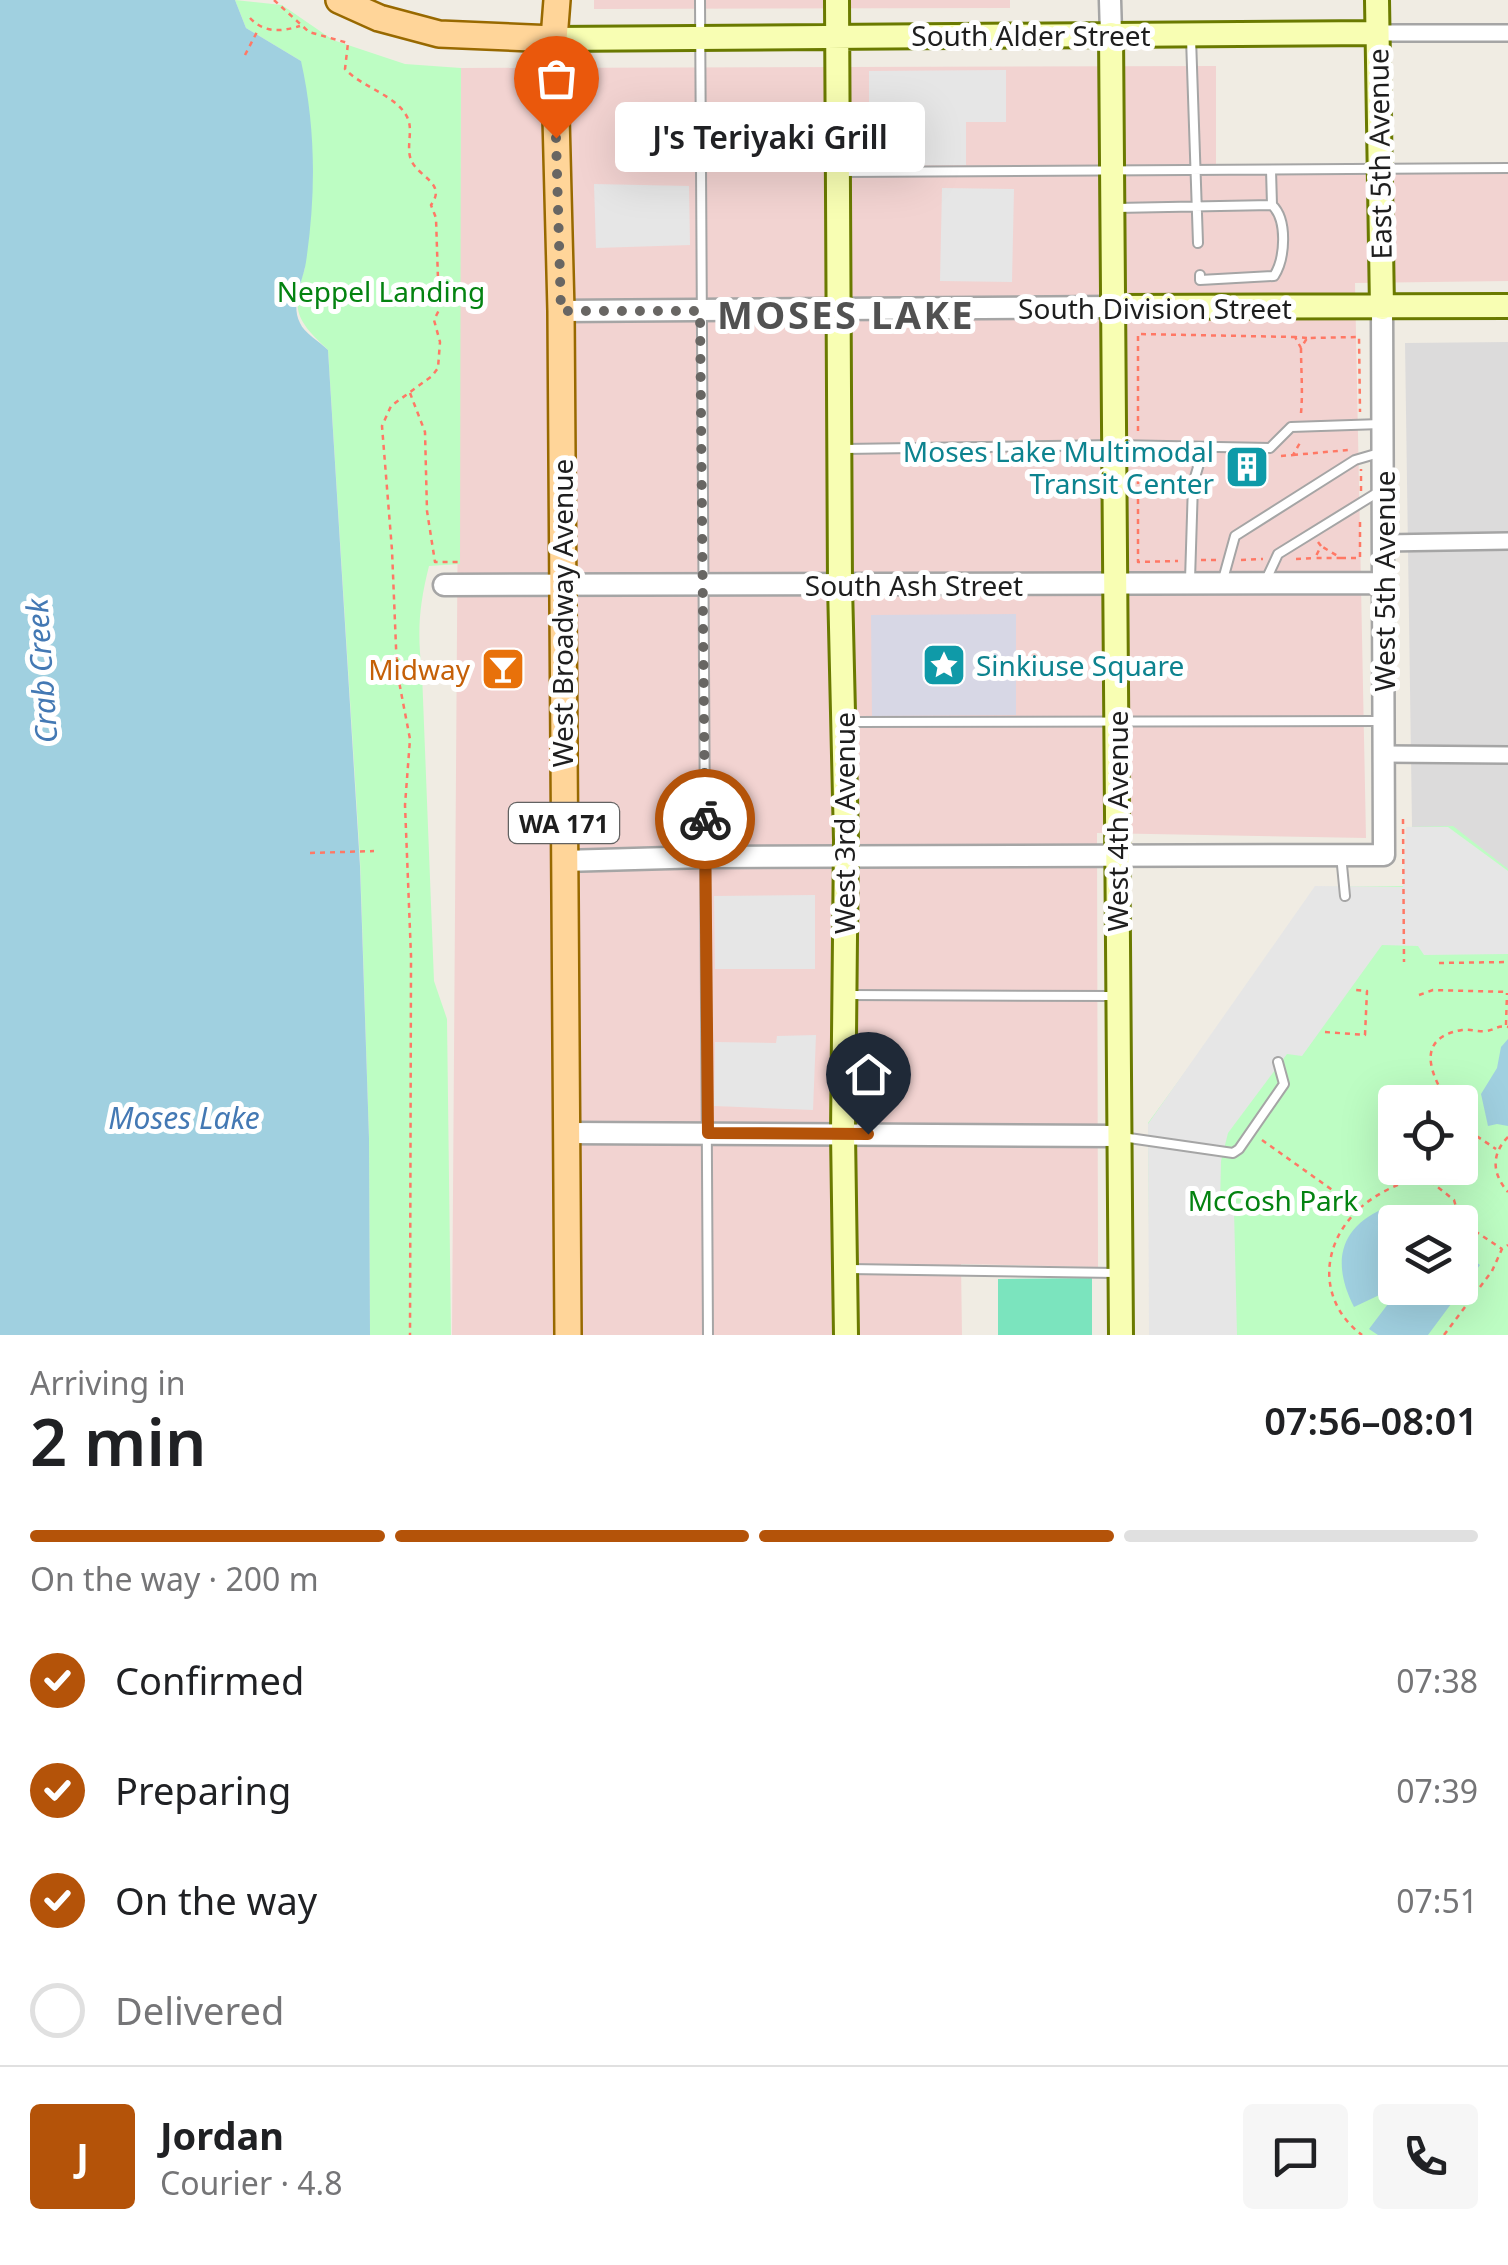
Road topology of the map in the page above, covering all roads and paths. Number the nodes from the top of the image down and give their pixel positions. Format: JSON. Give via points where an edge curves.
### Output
{"nodes":[{"id":1,"x":274,"y":0,"type":"edge"},
{"id":2,"x":339,"y":0,"type":"edge"},
{"id":3,"x":557,"y":0,"type":"edge"},
{"id":4,"x":700,"y":0,"type":"edge"},
{"id":5,"x":837,"y":0,"type":"edge"},
{"id":6,"x":1110,"y":0,"type":"edge"},
{"id":7,"x":1377,"y":0,"type":"edge"},
{"id":8,"x":371,"y":6,"type":"edge"},
{"id":9,"x":250,"y":18,"type":"dead end"},
{"id":10,"x":301,"y":26,"type":"junction"},
{"id":11,"x":259,"y":28,"type":"junction"},
{"id":12,"x":1508,"y":32,"type":"edge"},
{"id":13,"x":1377,"y":33,"type":"junction"},
{"id":14,"x":1110,"y":34,"type":"junction"},
{"id":15,"x":1191,"y":34,"type":"junction"},
{"id":16,"x":700,"y":36,"type":"junction"},
{"id":17,"x":837,"y":36,"type":"junction"},
{"id":18,"x":554,"y":39,"type":"junction"},
{"id":19,"x":246,"y":55,"type":"dead end"},
{"id":20,"x":1508,"y":168,"type":"edge"},
{"id":21,"x":1195,"y":170,"type":"junction"},
{"id":22,"x":1271,"y":170,"type":"junction"},
{"id":23,"x":1379,"y":170,"type":"junction"},
{"id":24,"x":1111,"y":171,"type":"junction"},
{"id":25,"x":838,"y":172,"type":"junction"},
{"id":26,"x":1272,"y":205,"type":"junction"},
{"id":27,"x":1196,"y":206,"type":"junction"},
{"id":28,"x":1112,"y":208,"type":"junction"},
{"id":29,"x":1198,"y":243,"type":"dead end"},
{"id":30,"x":1200,"y":274,"type":"dead end"},
{"id":31,"x":1508,"y":306,"type":"edge"},
{"id":32,"x":1114,"y":307,"type":"junction"},
{"id":33,"x":1382,"y":308,"type":"junction"},
{"id":34,"x":839,"y":310,"type":"junction"},
{"id":35,"x":561,"y":311,"type":"junction"},
{"id":36,"x":700,"y":311,"type":"junction"},
{"id":37,"x":1307,"y":338,"type":"junction"},
{"id":38,"x":1301,"y":348,"type":"junction"},
{"id":39,"x":409,"y":393,"type":"junction"},
{"id":40,"x":1383,"y":424,"type":"junction"},
{"id":41,"x":1361,"y":426,"type":"junction"},
{"id":42,"x":1301,"y":427,"type":"junction"},
{"id":43,"x":1115,"y":445,"type":"junction"},
{"id":44,"x":1204,"y":447,"type":"junction"},
{"id":45,"x":839,"y":450,"type":"junction"},
{"id":46,"x":1383,"y":452,"type":"junction"},
{"id":47,"x":1293,"y":455,"type":"junction"},
{"id":48,"x":1281,"y":456,"type":"dead end"},
{"id":49,"x":1361,"y":458,"type":"junction"},
{"id":50,"x":1384,"y":489,"type":"junction"},
{"id":51,"x":1360,"y":503,"type":"junction"},
{"id":52,"x":1312,"y":533,"type":"junction"},
{"id":53,"x":1508,"y":541,"type":"edge"},
{"id":54,"x":1384,"y":544,"type":"junction"},
{"id":55,"x":1321,"y":546,"type":"junction"},
{"id":56,"x":1341,"y":558,"type":"junction"},
{"id":57,"x":461,"y":562,"type":"dead end"},
{"id":58,"x":1385,"y":582,"type":"junction"},
{"id":59,"x":562,"y":584,"type":"junction"},
{"id":60,"x":704,"y":584,"type":"junction"},
{"id":61,"x":1190,"y":584,"type":"junction"},
{"id":62,"x":1222,"y":584,"type":"junction"},
{"id":63,"x":1264,"y":584,"type":"junction"},
{"id":64,"x":444,"y":585,"type":"dead end"},
{"id":65,"x":840,"y":585,"type":"junction"},
{"id":66,"x":1116,"y":585,"type":"junction"},
{"id":67,"x":1384,"y":720,"type":"junction"},
{"id":68,"x":844,"y":722,"type":"junction"},
{"id":69,"x":1117,"y":722,"type":"junction"},
{"id":70,"x":1384,"y":754,"type":"junction"},
{"id":71,"x":1508,"y":756,"type":"edge"},
{"id":72,"x":1403,"y":816,"type":"dead end"},
{"id":73,"x":374,"y":851,"type":"dead end"},
{"id":74,"x":310,"y":853,"type":"dead end"},
{"id":75,"x":1341,"y":855,"type":"junction"},
{"id":76,"x":706,"y":857,"type":"junction"},
{"id":77,"x":846,"y":857,"type":"junction"},
{"id":78,"x":1117,"y":857,"type":"junction"},
{"id":79,"x":563,"y":861,"type":"junction"},
{"id":80,"x":1345,"y":896,"type":"dead end"},
{"id":81,"x":1404,"y":962,"type":"dead end"},
{"id":82,"x":1508,"y":962,"type":"edge"},
{"id":83,"x":1439,"y":963,"type":"dead end"},
{"id":84,"x":1356,"y":990,"type":"dead end"},
{"id":85,"x":1507,"y":992,"type":"edge"},
{"id":86,"x":845,"y":995,"type":"junction"},
{"id":87,"x":1419,"y":995,"type":"dead end"},
{"id":88,"x":1118,"y":996,"type":"junction"},
{"id":89,"x":1507,"y":1027,"type":"edge"},
{"id":90,"x":1325,"y":1032,"type":"dead end"},
{"id":91,"x":1278,"y":1062,"type":"dead end"},
{"id":92,"x":1437,"y":1085,"type":"edge"},
{"id":93,"x":708,"y":1133,"type":"junction"},
{"id":94,"x":566,"y":1134,"type":"junction"},
{"id":95,"x":843,"y":1134,"type":"junction"},
{"id":96,"x":1118,"y":1136,"type":"junction"},
{"id":97,"x":1478,"y":1137,"type":"edge"},
{"id":98,"x":1508,"y":1137,"type":"edge"},
{"id":99,"x":1259,"y":1138,"type":"dead end"},
{"id":100,"x":1497,"y":1150,"type":"junction"},
{"id":101,"x":1508,"y":1192,"type":"edge"},
{"id":102,"x":1358,"y":1209,"type":"junction"},
{"id":103,"x":1508,"y":1244,"type":"edge"},
{"id":104,"x":1502,"y":1249,"type":"junction"},
{"id":105,"x":845,"y":1269,"type":"junction"},
{"id":106,"x":1120,"y":1272,"type":"junction"},
{"id":107,"x":410,"y":1335,"type":"edge"},
{"id":108,"x":568,"y":1335,"type":"edge"},
{"id":109,"x":708,"y":1335,"type":"edge"},
{"id":110,"x":846,"y":1335,"type":"edge"},
{"id":111,"x":1121,"y":1335,"type":"edge"},
{"id":112,"x":1362,"y":1335,"type":"edge"},
{"id":113,"x":1444,"y":1335,"type":"edge"}],
"edges":[{"from":1,"to":10,"type":"path"},
{"from":2,"to":8,"type":"main road"},
{"from":3,"to":18,"type":"main road","number":"WA 171"},
{"from":4,"to":16,"type":"lane"},
{"from":5,"to":17,"type":"main road","name":"West 3rd Avenue"},
{"from":6,"to":14,"type":"street"},
{"from":7,"to":13,"type":"main road","name":"East 5th Avenue"},
{"from":8,"to":18,"type":"main road","via":[[439,34]]},
{"from":9,"to":11,"type":"path"},
{"from":10,"to":11,"type":"path"},
{"from":10,"to":39,"type":"path","via":[[348,43],[345,68],[408,119],[413,164],[435,186],[438,368]]},
{"from":11,"to":19,"type":"path"},
{"from":12,"to":13,"type":"street","name":"South Alder Street"},
{"from":13,"to":15,"type":"main road","name":"South Alder Street"},
{"from":13,"to":23,"type":"main road","name":"East 5th Avenue"},
{"from":14,"to":15,"type":"main road","name":"South Alder Street"},
{"from":14,"to":17,"type":"main road","name":"South Alder Street"},
{"from":14,"to":24,"type":"main road","name":"West 4th Avenue"},
{"from":15,"to":21,"type":"lane"},
{"from":16,"to":17,"type":"main road","name":"South Alder Street"},
{"from":16,"to":18,"type":"main road","name":"South Alder Street"},
{"from":16,"to":36,"type":"lane"},
{"from":17,"to":25,"type":"main road","name":"West 3rd Avenue"},
{"from":18,"to":35,"type":"main road","number":"WA 171"},
{"from":20,"to":23,"type":"lane"},
{"from":21,"to":22,"type":"lane"},
{"from":21,"to":24,"type":"lane"},
{"from":21,"to":27,"type":"lane"},
{"from":22,"to":23,"type":"lane"},
{"from":22,"to":26,"type":"lane"},
{"from":23,"to":33,"type":"main road","name":"East 5th Avenue"},
{"from":24,"to":25,"type":"lane"},
{"from":24,"to":28,"type":"main road","name":"West 4th Avenue"},
{"from":25,"to":34,"type":"main road","name":"West 3rd Avenue"},
{"from":26,"to":27,"type":"lane"},
{"from":26,"to":30,"type":"lane","via":[[1281,218],[1282,264],[1274,276],[1200,280]]},
{"from":27,"to":28,"type":"lane"},
{"from":27,"to":29,"type":"lane"},
{"from":28,"to":32,"type":"main road","name":"West 4th Avenue"},
{"from":31,"to":33,"type":"main road","name":"South Division Street"},
{"from":32,"to":33,"type":"main road","name":"South Division Street"},
{"from":32,"to":34,"type":"street","name":"South Division Street"},
{"from":32,"to":43,"type":"main road","name":"West 4th Avenue"},
{"from":33,"to":40,"type":"street","name":"West 5th Avenue"},
{"from":34,"to":36,"type":"street","name":"South Division Street"},
{"from":34,"to":45,"type":"main road","name":"West 3rd Avenue"},
{"from":35,"to":36,"type":"street","name":"South Division Street"},
{"from":35,"to":59,"type":"main road","name":"West Broadway Avenue","number":"WA 171"},
{"from":36,"to":60,"type":"lane"},
{"from":37,"to":38,"type":"path"},
{"from":37,"to":38,"type":"path","via":[[1295,338]]},
{"from":37,"to":41,"type":"path","via":[[1359,337]]},
{"from":38,"to":42,"type":"path"},
{"from":39,"to":57,"type":"path","via":[[425,432],[426,511],[435,562]]},
{"from":39,"to":107,"type":"path","via":[[391,406],[382,426],[397,671],[410,739]]},
{"from":40,"to":41,"type":"lane"},
{"from":40,"to":46,"type":"street","name":"West 5th Avenue"},
{"from":41,"to":42,"type":"lane"},
{"from":42,"to":44,"type":"lane","via":[[1291,427],[1270,448]]},
{"from":42,"to":47,"type":"path","via":[[1302,442]]},
{"from":43,"to":44,"type":"lane"},
{"from":43,"to":45,"type":"lane"},
{"from":43,"to":66,"type":"main road","name":"West 4th Avenue"},
{"from":44,"to":61,"type":"lane","via":[[1193,484]]},
{"from":45,"to":65,"type":"main road","name":"West 3rd Avenue"},
{"from":46,"to":49,"type":"lane"},
{"from":46,"to":50,"type":"street","name":"West 5th Avenue"},
{"from":47,"to":48,"type":"path"},
{"from":47,"to":49,"type":"path","via":[[1361,448]]},
{"from":49,"to":51,"type":"path"},
{"from":49,"to":62,"type":"lane","via":[[1235,536]]},
{"from":50,"to":51,"type":"lane"},
{"from":50,"to":54,"type":"street","name":"West 5th Avenue"},
{"from":51,"to":52,"type":"lane"},
{"from":51,"to":56,"type":"path","via":[[1360,558]]},
{"from":52,"to":55,"type":"path"},
{"from":52,"to":63,"type":"lane","via":[[1278,554]]},
{"from":53,"to":54,"type":"street"},
{"from":54,"to":58,"type":"street","name":"West 5th Avenue"},
{"from":55,"to":56,"type":"path"},
{"from":55,"to":56,"type":"path","via":[[1315,558]]},
{"from":58,"to":63,"type":"street","name":"South Ash Street"},
{"from":58,"to":67,"type":"street","name":"West 5th Avenue"},
{"from":59,"to":60,"type":"street","name":"South Ash Street"},
{"from":59,"to":64,"type":"street","name":"South Ash Street"},
{"from":59,"to":79,"type":"main road","name":"West Broadway Avenue","number":"WA 171"},
{"from":60,"to":65,"type":"street","name":"South Ash Street"},
{"from":60,"to":76,"type":"lane"},
{"from":61,"to":62,"type":"street","name":"South Ash Street"},
{"from":61,"to":66,"type":"street","name":"South Ash Street"},
{"from":62,"to":63,"type":"street","name":"South Ash Street"},
{"from":65,"to":66,"type":"street","name":"South Ash Street"},
{"from":65,"to":68,"type":"main road","name":"West 3rd Avenue"},
{"from":66,"to":69,"type":"main road","name":"West 4th Avenue"},
{"from":67,"to":69,"type":"lane"},
{"from":67,"to":70,"type":"street","name":"West 5th Avenue"},
{"from":68,"to":69,"type":"lane"},
{"from":68,"to":77,"type":"main road","name":"West 3rd Avenue"},
{"from":69,"to":78,"type":"main road","name":"West 4th Avenue"},
{"from":70,"to":71,"type":"street"},
{"from":70,"to":75,"type":"street","name":"West 5th Avenue","via":[[1384,855]]},
{"from":72,"to":81,"type":"path"},
{"from":73,"to":74,"type":"path"},
{"from":75,"to":78,"type":"street"},
{"from":75,"to":80,"type":"lane"},
{"from":76,"to":77,"type":"street"},
{"from":76,"to":79,"type":"street"},
{"from":76,"to":93,"type":"lane"},
{"from":77,"to":78,"type":"street"},
{"from":77,"to":86,"type":"main road","name":"West 3rd Avenue"},
{"from":78,"to":88,"type":"main road","name":"West 4th Avenue"},
{"from":79,"to":94,"type":"main road","name":"West Broadway Avenue","number":"WA 171"},
{"from":82,"to":83,"type":"path"},
{"from":84,"to":90,"type":"path","via":[[1367,991],[1364,1035]]},
{"from":85,"to":87,"type":"path"},
{"from":85,"to":89,"type":"path"},
{"from":86,"to":88,"type":"lane"},
{"from":86,"to":95,"type":"main road","name":"West 3rd Avenue"},
{"from":88,"to":96,"type":"main road","name":"West 4th Avenue"},
{"from":89,"to":92,"type":"path","via":[[1442,1038],[1429,1062]]},
{"from":91,"to":96,"type":"lane","via":[[1284,1084],[1233,1153]]},
{"from":93,"to":94,"type":"street"},
{"from":93,"to":95,"type":"street"},
{"from":93,"to":109,"type":"lane"},
{"from":94,"to":108,"type":"main road","name":"West Broadway Avenue","number":"WA 171"},
{"from":95,"to":96,"type":"street"},
{"from":95,"to":105,"type":"main road","name":"West 3rd Avenue"},
{"from":96,"to":106,"type":"main road","name":"West 4th Avenue"},
{"from":97,"to":100,"type":"path"},
{"from":98,"to":100,"type":"path"},
{"from":99,"to":102,"type":"path"},
{"from":100,"to":101,"type":"path","via":[[1496,1174]]},
{"from":102,"to":104,"type":"path","via":[[1425,1177],[1454,1200],[1460,1221]]},
{"from":102,"to":112,"type":"path","via":[[1331,1247],[1329,1277],[1348,1324]]},
{"from":103,"to":104,"type":"path"},
{"from":104,"to":113,"type":"path"},
{"from":105,"to":106,"type":"lane"},
{"from":105,"to":110,"type":"main road","name":"West 3rd Avenue"},
{"from":106,"to":111,"type":"main road","name":"West 4th Avenue"}]}
